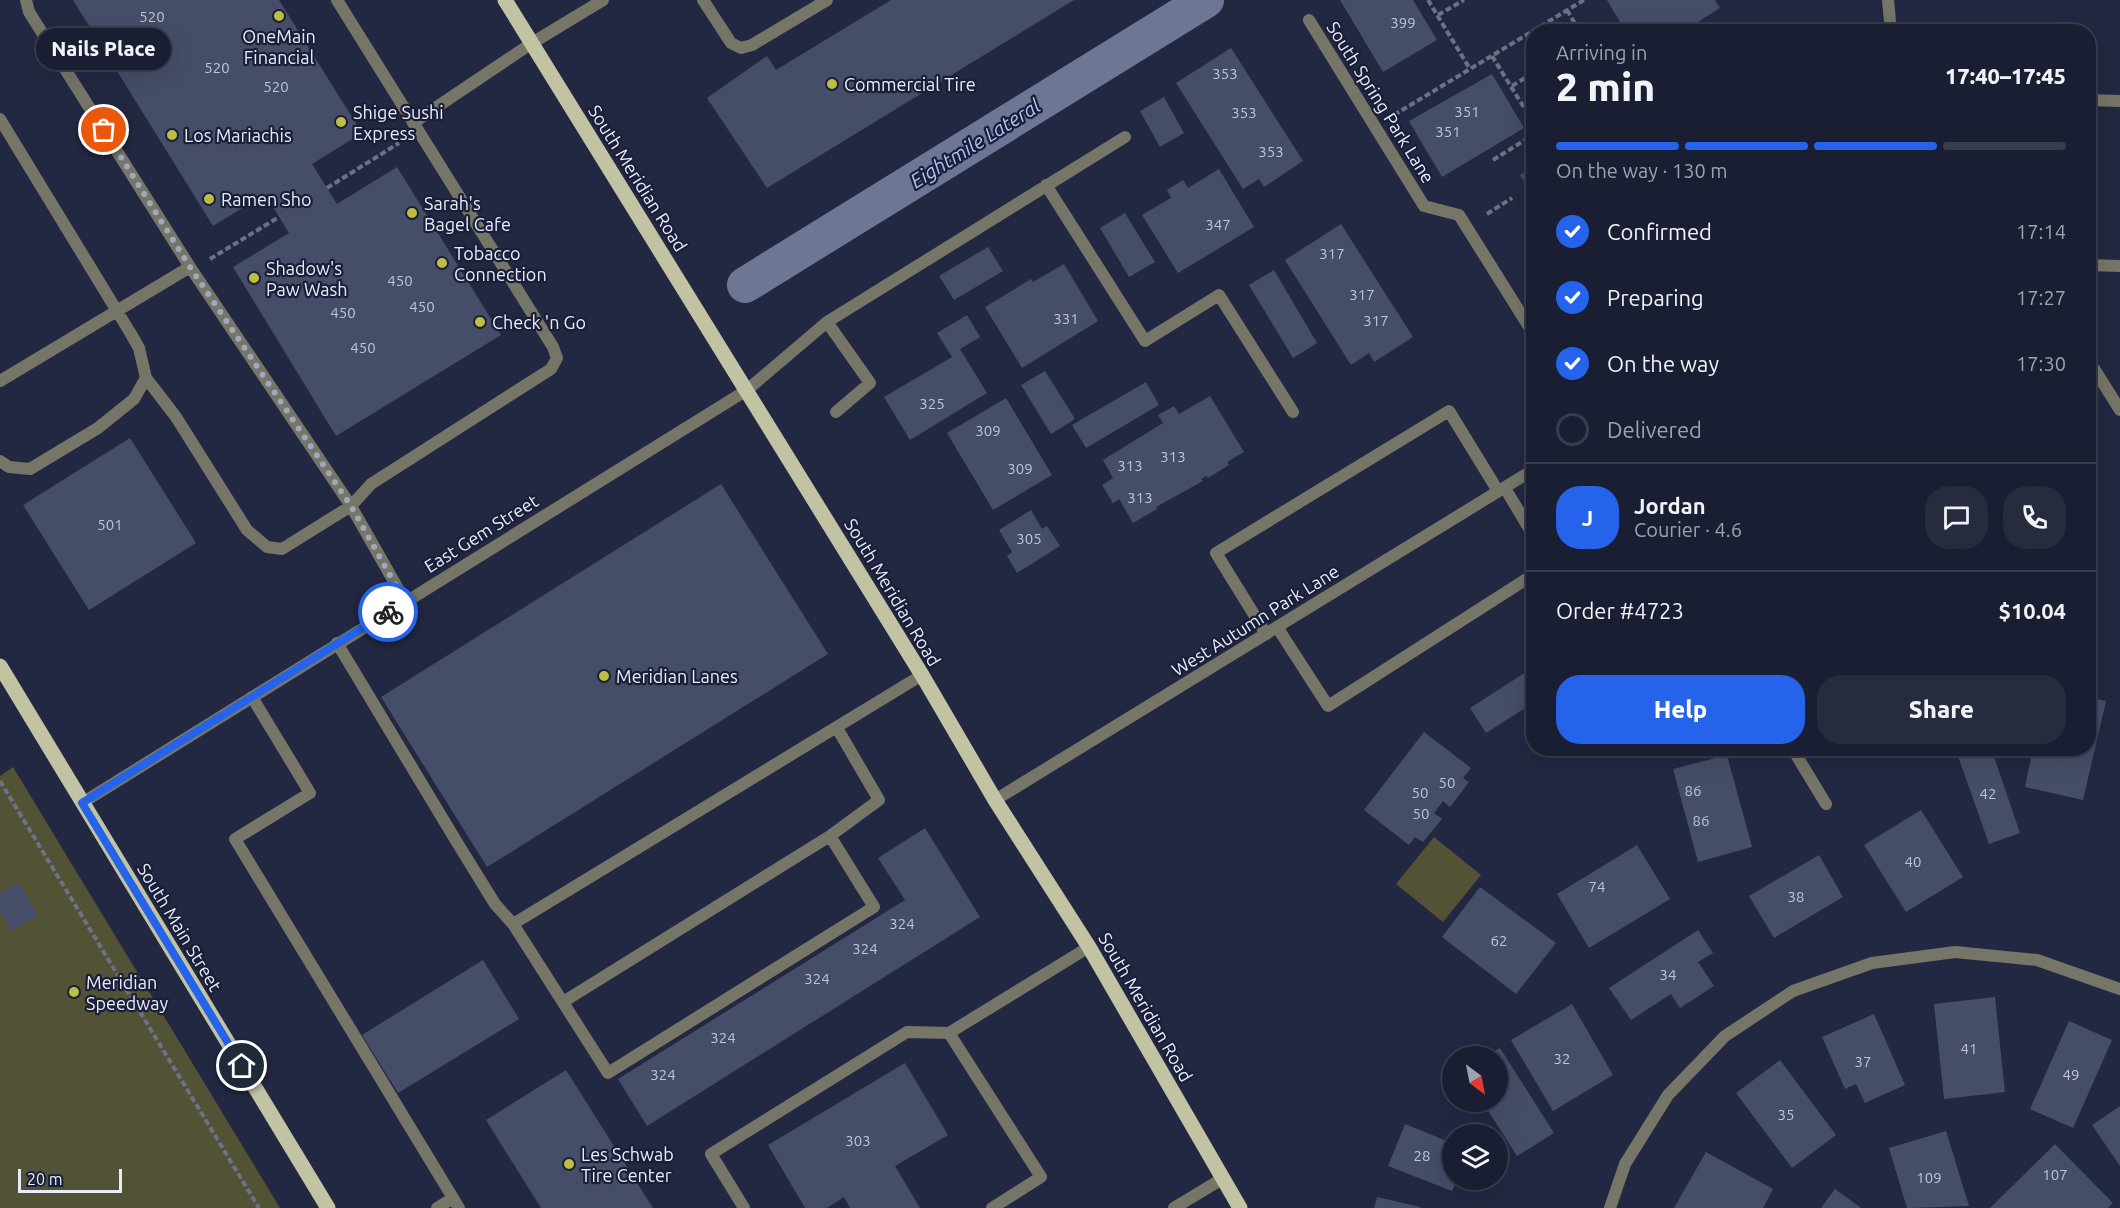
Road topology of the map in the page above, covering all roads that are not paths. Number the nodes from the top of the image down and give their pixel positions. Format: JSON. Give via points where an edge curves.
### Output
{"nodes":[{"id":1,"x":26,"y":0,"type":"edge"},
{"id":2,"x":337,"y":0,"type":"edge"},
{"id":3,"x":505,"y":0,"type":"edge"},
{"id":4,"x":603,"y":0,"type":"edge"},
{"id":5,"x":704,"y":0,"type":"edge"},
{"id":6,"x":827,"y":0,"type":"edge"},
{"id":7,"x":1888,"y":0,"type":"edge"},
{"id":8,"x":1309,"y":20,"type":"dead end"},
{"id":9,"x":1890,"y":24,"type":"edge"},
{"id":10,"x":532,"y":43,"type":"junction"},
{"id":11,"x":2096,"y":100,"type":"edge"},
{"id":12,"x":2120,"y":101,"type":"edge"},
{"id":13,"x":0,"y":119,"type":"edge"},
{"id":14,"x":415,"y":127,"type":"junction"},
{"id":15,"x":1125,"y":137,"type":"dead end"},
{"id":16,"x":1047,"y":185,"type":"junction"},
{"id":17,"x":2096,"y":265,"type":"edge"},
{"id":18,"x":2120,"y":266,"type":"edge"},
{"id":19,"x":191,"y":268,"type":"junction"},
{"id":20,"x":117,"y":311,"type":"junction"},
{"id":21,"x":827,"y":322,"type":"junction"},
{"id":22,"x":1526,"y":322,"type":"edge"},
{"id":23,"x":2096,"y":372,"type":"edge"},
{"id":24,"x":146,"y":378,"type":"junction"},
{"id":25,"x":0,"y":381,"type":"edge"},
{"id":26,"x":747,"y":390,"type":"junction"},
{"id":27,"x":2120,"y":410,"type":"edge"},
{"id":28,"x":836,"y":412,"type":"dead end"},
{"id":29,"x":1293,"y":412,"type":"dead end"},
{"id":30,"x":0,"y":461,"type":"edge"},
{"id":31,"x":1526,"y":474,"type":"edge"},
{"id":32,"x":1501,"y":489,"type":"junction"},
{"id":33,"x":351,"y":506,"type":"junction"},
{"id":34,"x":1526,"y":525,"type":"edge"},
{"id":35,"x":1526,"y":579,"type":"edge"},
{"id":36,"x":405,"y":602,"type":"junction"},
{"id":37,"x":1277,"y":627,"type":"junction"},
{"id":38,"x":1266,"y":634,"type":"junction"},
{"id":39,"x":337,"y":643,"type":"junction"},
{"id":40,"x":0,"y":666,"type":"edge"},
{"id":41,"x":922,"y":675,"type":"junction"},
{"id":42,"x":252,"y":697,"type":"junction"},
{"id":43,"x":837,"y":728,"type":"junction"},
{"id":44,"x":1797,"y":756,"type":"edge"},
{"id":45,"x":995,"y":800,"type":"junction"},
{"id":46,"x":82,"y":803,"type":"junction"},
{"id":47,"x":1826,"y":804,"type":"dead end"},
{"id":48,"x":830,"y":837,"type":"junction"},
{"id":49,"x":513,"y":924,"type":"junction"},
{"id":50,"x":1089,"y":946,"type":"junction"},
{"id":51,"x":2120,"y":989,"type":"edge"},
{"id":52,"x":563,"y":1002,"type":"junction"},
{"id":53,"x":949,"y":1033,"type":"junction"},
{"id":54,"x":1222,"y":1179,"type":"junction"},
{"id":55,"x":456,"y":1203,"type":"edge"},
{"id":56,"x":328,"y":1208,"type":"edge"},
{"id":57,"x":437,"y":1208,"type":"edge"},
{"id":58,"x":744,"y":1208,"type":"edge"},
{"id":59,"x":992,"y":1208,"type":"edge"},
{"id":60,"x":1174,"y":1208,"type":"edge"},
{"id":61,"x":1240,"y":1208,"type":"edge"},
{"id":62,"x":1610,"y":1208,"type":"edge"}],
"edges":[{"from":1,"to":19,"type":"street","via":[[29,12]]},
{"from":2,"to":14,"type":"street"},
{"from":3,"to":10,"type":"main road","name":"South Meridian Road"},
{"from":4,"to":10,"type":"street"},
{"from":5,"to":6,"type":"street","via":[[731,43],[741,48]]},
{"from":7,"to":9,"type":"street"},
{"from":8,"to":22,"type":"street","name":"South Spring Park Lane","via":[[1424,206],[1459,215]]},
{"from":10,"to":14,"type":"street"},
{"from":10,"to":26,"type":"main road","name":"South Meridian Road"},
{"from":11,"to":12,"type":"street"},
{"from":13,"to":20,"type":"street"},
{"from":14,"to":33,"type":"street","via":[[557,358],[551,369],[371,484]]},
{"from":15,"to":16,"type":"street","name":"East Gem Street"},
{"from":16,"to":21,"type":"street","name":"East Gem Street"},
{"from":16,"to":29,"type":"street","via":[[1145,341],[1219,295]]},
{"from":17,"to":18,"type":"street"},
{"from":19,"to":20,"type":"street"},
{"from":19,"to":33,"type":"street"},
{"from":20,"to":24,"type":"street","via":[[139,348]]},
{"from":20,"to":25,"type":"street"},
{"from":21,"to":26,"type":"street","name":"East Gem Street"},
{"from":21,"to":28,"type":"street","via":[[870,383]]},
{"from":23,"to":27,"type":"street"},
{"from":24,"to":30,"type":"street","via":[[134,399],[98,428],[30,469],[9,467]]},
{"from":24,"to":33,"type":"street","via":[[247,530],[267,547],[282,549]]},
{"from":26,"to":36,"type":"street","name":"East Gem Street"},
{"from":26,"to":41,"type":"main road","name":"South Meridian Road"},
{"from":31,"to":32,"type":"street","name":"West Autumn Park Lane"},
{"from":32,"to":34,"type":"street"},
{"from":32,"to":37,"type":"street","name":"West Autumn Park Lane"},
{"from":32,"to":38,"type":"street","via":[[1449,411],[1216,553]]},
{"from":33,"to":36,"type":"street"},
{"from":35,"to":37,"type":"street","via":[[1328,706]]},
{"from":36,"to":39,"type":"street","name":"East Gem Street"},
{"from":37,"to":38,"type":"street","name":"West Autumn Park Lane"},
{"from":38,"to":45,"type":"street","name":"West Autumn Park Lane"},
{"from":39,"to":42,"type":"street","name":"East Gem Street"},
{"from":39,"to":49,"type":"street","via":[[495,904]]},
{"from":40,"to":46,"type":"main road","name":"South Main Street"},
{"from":41,"to":43,"type":"street"},
{"from":41,"to":45,"type":"main road","name":"South Meridian Road"},
{"from":42,"to":46,"type":"street","name":"East Gem Street"},
{"from":42,"to":55,"type":"street","via":[[310,793],[236,839]]},
{"from":43,"to":48,"type":"street","via":[[879,800]]},
{"from":43,"to":49,"type":"street"},
{"from":44,"to":47,"type":"street"},
{"from":45,"to":50,"type":"main road","name":"South Meridian Road"},
{"from":46,"to":56,"type":"main road","name":"South Main Street"},
{"from":48,"to":52,"type":"street"},
{"from":48,"to":52,"type":"street","via":[[874,907],[608,1073]]},
{"from":49,"to":52,"type":"street"},
{"from":50,"to":53,"type":"street"},
{"from":50,"to":54,"type":"main road","name":"South Meridian Road"},
{"from":51,"to":62,"type":"street","via":[[2037,960],[1954,952],[1872,963],[1793,991],[1725,1036],[1668,1095],[1625,1164]]},
{"from":53,"to":58,"type":"street","via":[[907,1032],[711,1154]]},
{"from":53,"to":59,"type":"street","via":[[1041,1178]]},
{"from":54,"to":60,"type":"street"},
{"from":54,"to":61,"type":"main road","name":"South Meridian Road"},
{"from":55,"to":57,"type":"street"}]}
